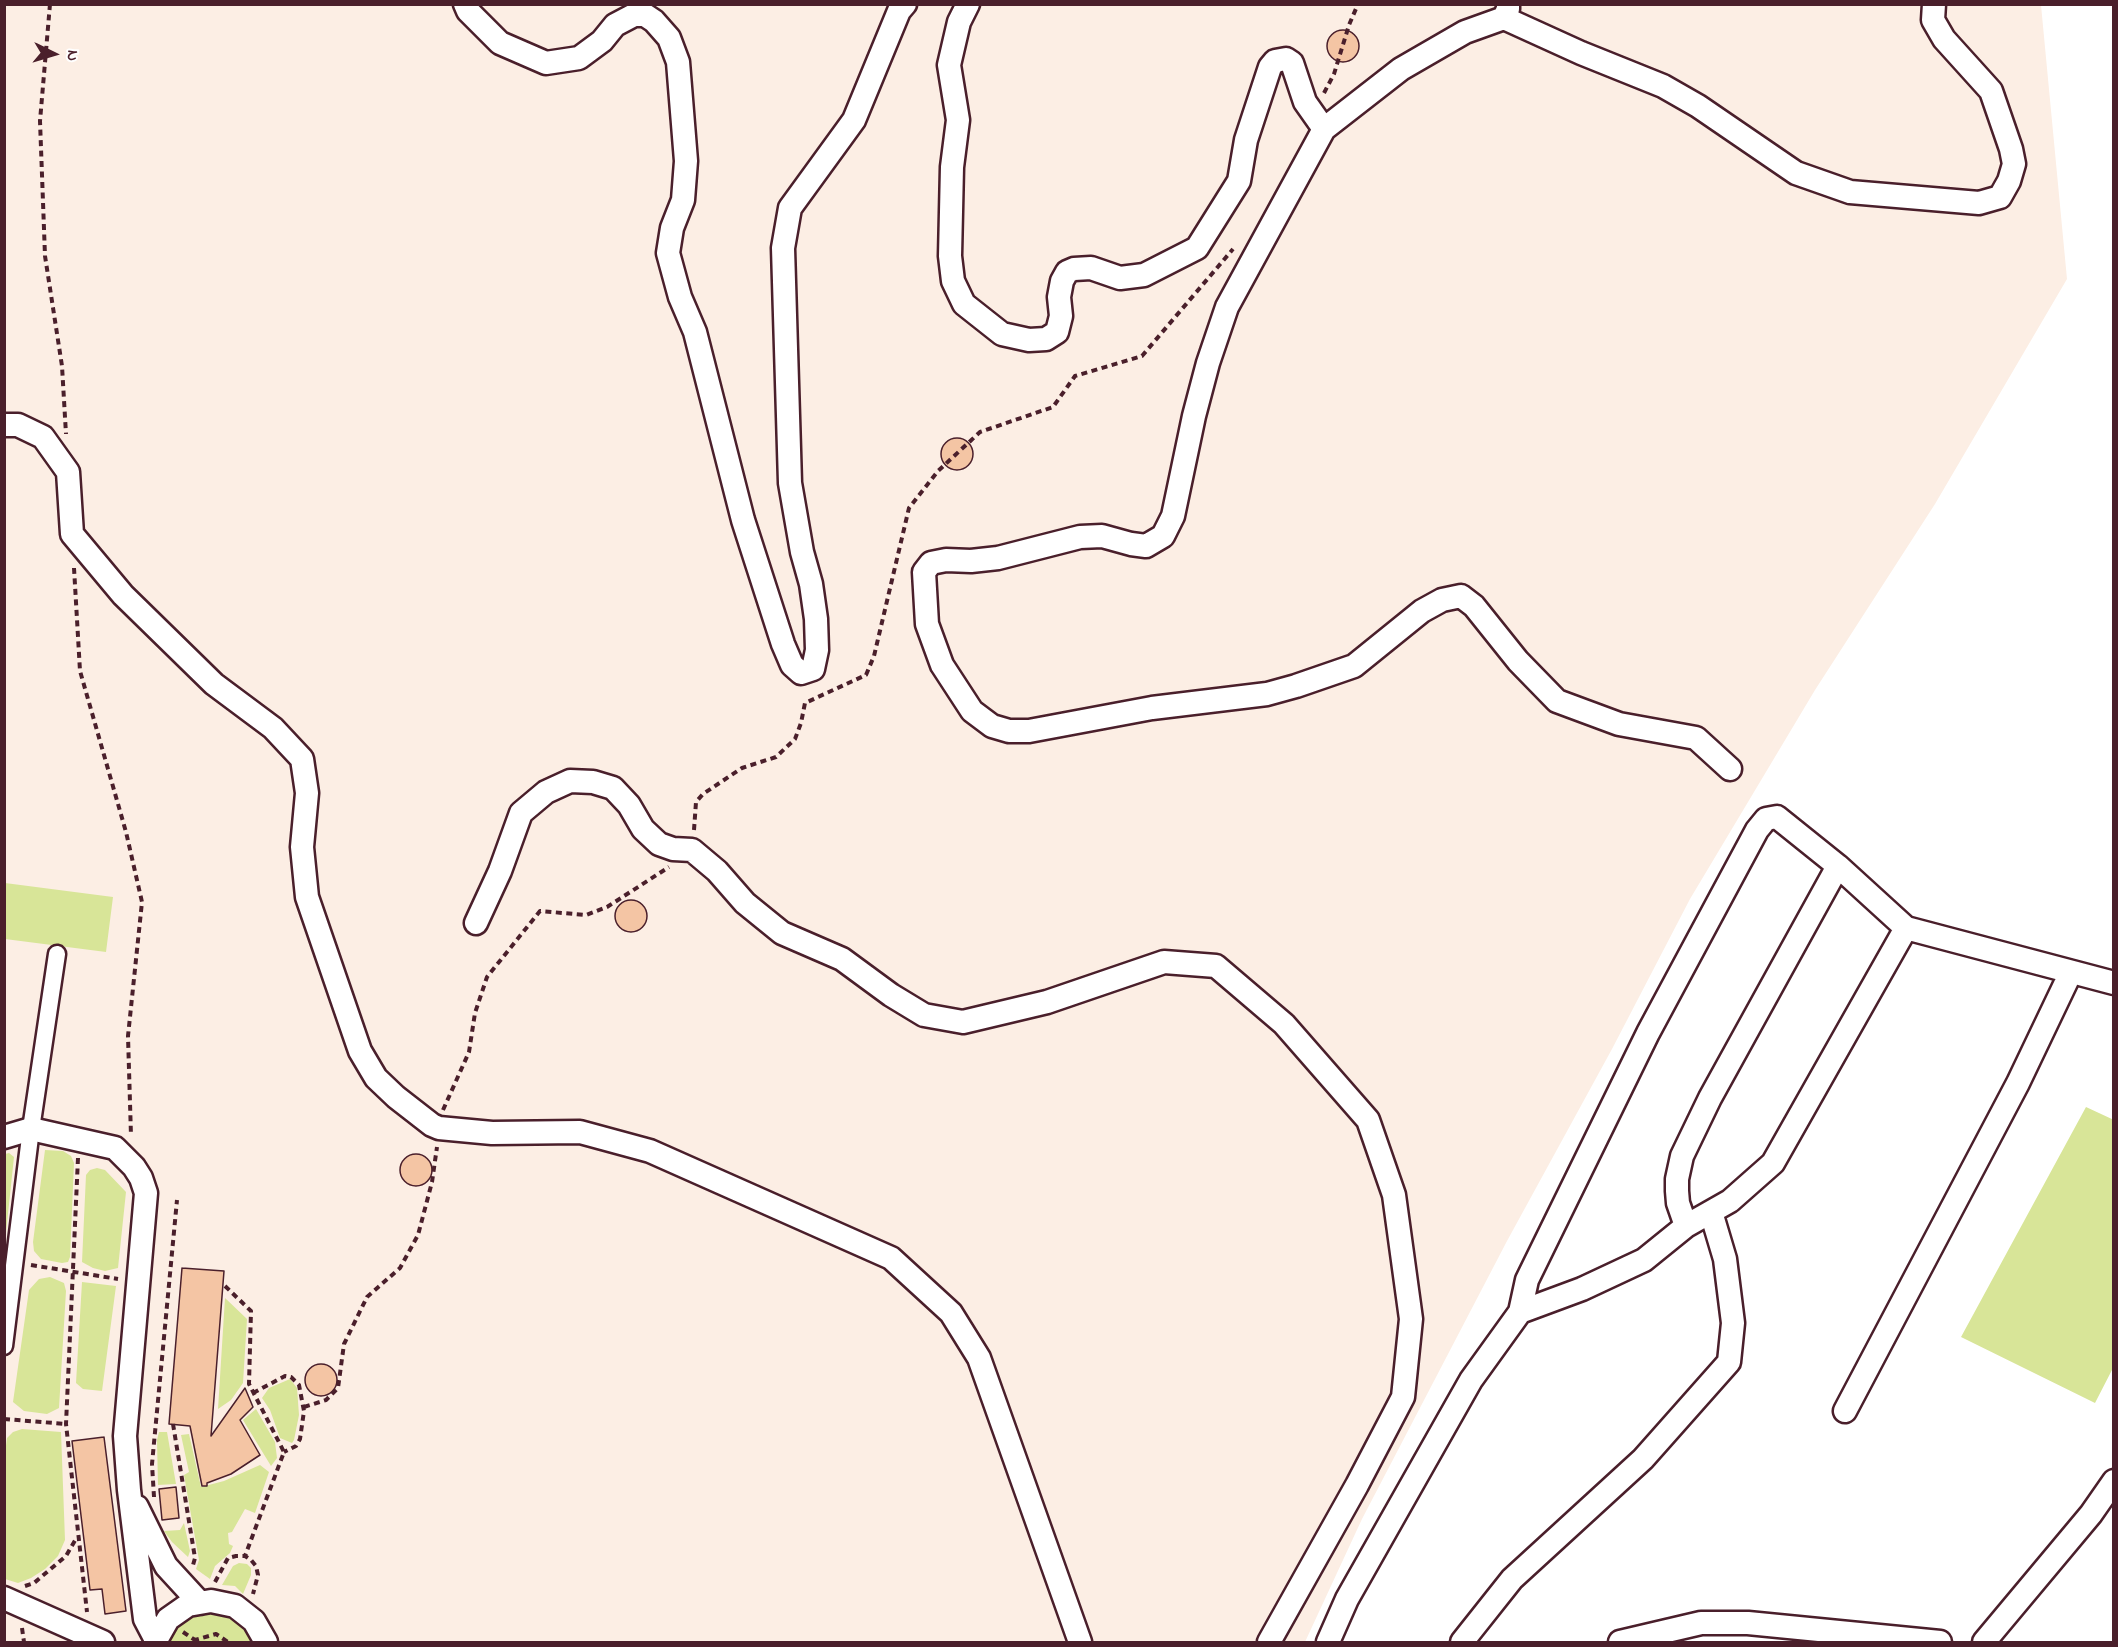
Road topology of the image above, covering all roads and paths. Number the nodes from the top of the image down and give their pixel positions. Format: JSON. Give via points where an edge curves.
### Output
{"nodes":[{"id":1,"x":50,"y":4,"type":"edge"},
{"id":2,"x":465,"y":4,"type":"edge"},
{"id":3,"x":905,"y":4,"type":"edge"},
{"id":4,"x":968,"y":4,"type":"edge"},
{"id":5,"x":1358,"y":4,"type":"edge"},
{"id":6,"x":1934,"y":4,"type":"edge"},
{"id":7,"x":1506,"y":11,"type":"edge"},
{"id":8,"x":1319,"y":121,"type":"junction"},
{"id":9,"x":1234,"y":249,"type":"dead end"},
{"id":10,"x":4,"y":425,"type":"edge"},
{"id":11,"x":66,"y":436,"type":"dead end"},
{"id":12,"x":72,"y":534,"type":"junction"},
{"id":13,"x":1730,"y":769,"type":"dead end"},
{"id":14,"x":692,"y":850,"type":"junction"},
{"id":15,"x":1838,"y":866,"type":"junction"},
{"id":16,"x":476,"y":923,"type":"dead end"},
{"id":17,"x":1906,"y":928,"type":"junction"},
{"id":18,"x":57,"y":954,"type":"dead end"},
{"id":19,"x":2071,"y":972,"type":"junction"},
{"id":20,"x":2114,"y":983,"type":"edge"},
{"id":21,"x":439,"y":1128,"type":"junction"},
{"id":22,"x":31,"y":1129,"type":"junction"},
{"id":23,"x":4,"y":1137,"type":"edge"},
{"id":24,"x":78,"y":1140,"type":"junction"},
{"id":25,"x":135,"y":1167,"type":"junction"},
{"id":26,"x":177,"y":1200,"type":"dead end"},
{"id":27,"x":1711,"y":1212,"type":"junction"},
{"id":28,"x":1686,"y":1226,"type":"junction"},
{"id":29,"x":15,"y":1262,"type":"junction"},
{"id":30,"x":74,"y":1272,"type":"junction"},
{"id":31,"x":122,"y":1280,"type":"dead end"},
{"id":32,"x":225,"y":1286,"type":"dead end"},
{"id":33,"x":1520,"y":1312,"type":"junction"},
{"id":34,"x":4,"y":1346,"type":"edge"},
{"id":35,"x":253,"y":1393,"type":"junction"},
{"id":36,"x":304,"y":1407,"type":"junction"},
{"id":37,"x":1845,"y":1411,"type":"dead end"},
{"id":38,"x":4,"y":1419,"type":"edge"},
{"id":39,"x":66,"y":1424,"type":"junction"},
{"id":40,"x":173,"y":1424,"type":"dead end"},
{"id":41,"x":285,"y":1452,"type":"junction"},
{"id":42,"x":2114,"y":1481,"type":"edge"},
{"id":43,"x":129,"y":1490,"type":"junction"},
{"id":44,"x":154,"y":1506,"type":"dead end"},
{"id":45,"x":78,"y":1536,"type":"junction"},
{"id":46,"x":244,"y":1556,"type":"junction"},
{"id":47,"x":191,"y":1572,"type":"dead end"},
{"id":48,"x":24,"y":1586,"type":"dead end"},
{"id":49,"x":4,"y":1598,"type":"edge"},
{"id":50,"x":202,"y":1603,"type":"junction"},
{"id":51,"x":87,"y":1612,"type":"dead end"},
{"id":52,"x":245,"y":1614,"type":"junction"},
{"id":53,"x":156,"y":1641,"type":"edge"},
{"id":54,"x":1634,"y":1641,"type":"edge"},
{"id":55,"x":103,"y":1642,"type":"edge"},
{"id":56,"x":195,"y":1642,"type":"edge"},
{"id":57,"x":228,"y":1642,"type":"edge"},
{"id":58,"x":266,"y":1642,"type":"edge"},
{"id":59,"x":1080,"y":1642,"type":"edge"},
{"id":60,"x":1269,"y":1642,"type":"edge"},
{"id":61,"x":1328,"y":1642,"type":"edge"},
{"id":62,"x":1462,"y":1642,"type":"edge"},
{"id":63,"x":1940,"y":1642,"type":"edge"},
{"id":64,"x":1984,"y":1642,"type":"edge"}],
"edges":[{"from":1,"to":11,"type":"path","via":[[40,121],[45,256],[62,366]]},
{"from":2,"to":3,"type":"street","via":[[500,43],[546,63],[579,58],[615,26],[634,15],[645,15],[669,38],[678,62],[686,161],[684,200],[672,228],[668,254],[695,332],[743,520],[779,633],[792,665],[801,673],[813,669],[816,619],[790,483],[783,249],[790,208],[854,120]]},
{"from":4,"to":8,"type":"street","via":[[959,22],[949,65],[958,120],[952,167],[950,256],[953,281],[964,304],[1002,334],[1029,340],[1046,339],[1057,332],[1061,316],[1059,297],[1067,272],[1091,268],[1120,278],[1144,275],[1197,248],[1239,181],[1246,140],[1275,61],[1286,59],[1292,63],[1305,102]]},
{"from":5,"to":8,"type":"path"},
{"from":6,"to":7,"type":"street","via":[[1933,20],[1944,39],[1991,91],[2011,148],[2014,164],[2000,197],[1979,203],[1850,192],[1796,173],[1698,105],[1663,86],[1581,53]]},
{"from":7,"to":8,"type":"street","via":[[1409,64]]},
{"from":8,"to":13,"type":"street","via":[[1227,307],[1194,416],[1173,516],[1163,536],[1146,546],[1102,536],[1080,537],[998,558],[932,563],[924,572],[927,624],[942,665],[972,711],[992,726],[1009,731],[1029,730],[1296,686],[1354,666],[1422,611],[1442,600],[1461,596],[1557,701],[1619,724],[1696,738]]},
{"from":9,"to":14,"type":"path","via":[[1142,356],[1075,376],[1053,407],[980,432],[938,471],[909,508],[874,656],[866,675],[805,703],[795,739],[776,757],[742,768],[703,794],[696,802]]},
{"from":10,"to":12,"type":"street","via":[[18,425],[43,438],[68,472]]},
{"from":12,"to":21,"type":"street","via":[[123,595],[214,684],[273,728],[302,759],[307,793],[302,847],[307,897],[360,1051],[376,1078]]},
{"from":12,"to":25,"type":"path","via":[[80,670],[142,902],[128,1036],[129,1114]]},
{"from":14,"to":16,"type":"street","via":[[659,844],[613,788],[570,780],[546,792],[521,813]]},
{"from":14,"to":21,"type":"path","via":[[607,907],[586,915],[540,911],[487,977],[475,1013],[469,1052],[444,1107]]},
{"from":14,"to":60,"type":"street","via":[[745,903],[782,933],[842,959],[924,1015],[963,1022],[1047,1002],[1164,962],[1216,966],[1284,1024],[1368,1120],[1394,1195],[1412,1319],[1403,1397]]},
{"from":15,"to":17,"type":"street"},
{"from":15,"to":28,"type":"street","via":[[1682,1155],[1677,1191]]},
{"from":15,"to":33,"type":"street","via":[[1777,817],[1766,819],[1757,830],[1648,1033],[1527,1280]]},
{"from":17,"to":19,"type":"street"},
{"from":17,"to":27,"type":"street","via":[[1773,1163],[1730,1201]]},
{"from":18,"to":22,"type":"street"},
{"from":19,"to":20,"type":"street"},
{"from":19,"to":37,"type":"street","via":[[2018,1083]]},
{"from":21,"to":36,"type":"path","via":[[432,1182],[418,1235],[400,1268],[367,1297],[344,1344],[338,1388],[326,1400]]},
{"from":21,"to":59,"type":"street","via":[[580,1132],[650,1150],[891,1258],[951,1313],[979,1358]]},
{"from":22,"to":23,"type":"street"},
{"from":22,"to":24,"type":"street"},
{"from":22,"to":29,"type":"street"},
{"from":24,"to":25,"type":"street","via":[[115,1148]]},
{"from":24,"to":30,"type":"path"},
{"from":25,"to":43,"type":"street","via":[[146,1193],[125,1436]]},
{"from":26,"to":44,"type":"path","via":[[152,1464]]},
{"from":27,"to":28,"type":"street"},
{"from":27,"to":62,"type":"street","via":[[1725,1259],[1733,1323],[1729,1362],[1643,1459],[1512,1579]]},
{"from":28,"to":33,"type":"street","via":[[1644,1260]]},
{"from":29,"to":30,"type":"path"},
{"from":29,"to":34,"type":"street"},
{"from":30,"to":31,"type":"path"},
{"from":30,"to":39,"type":"path"},
{"from":32,"to":35,"type":"path","via":[[251,1311],[249,1384]]},
{"from":33,"to":61,"type":"street","via":[[1471,1380],[1347,1599]]},
{"from":35,"to":36,"type":"path","via":[[277,1379],[291,1377],[299,1385]]},
{"from":35,"to":41,"type":"path"},
{"from":36,"to":41,"type":"path","via":[[300,1438],[296,1446]]},
{"from":38,"to":39,"type":"path"},
{"from":39,"to":45,"type":"path"},
{"from":40,"to":47,"type":"path","via":[[195,1558]]},
{"from":41,"to":46,"type":"path"},
{"from":42,"to":64,"type":"street"},
{"from":43,"to":50,"type":"street","via":[[166,1566]]},
{"from":43,"to":53,"type":"street","via":[[145,1619]]},
{"from":45,"to":48,"type":"path","via":[[66,1556],[34,1583]]},
{"from":45,"to":51,"type":"path"},
{"from":46,"to":50,"type":"path","via":[[228,1558]]},
{"from":46,"to":52,"type":"path","via":[[256,1566],[258,1575]]},
{"from":49,"to":55,"type":"street"},
{"from":50,"to":52,"type":"street","via":[[235,1606]]},
{"from":50,"to":53,"type":"street","via":[[188,1605],[168,1619]]},
{"from":52,"to":58,"type":"street"},
{"from":54,"to":63,"type":"street","via":[[1701,1623],[1748,1623]]},
{"from":56,"to":57,"type":"path","via":[[216,1634]]}]}
